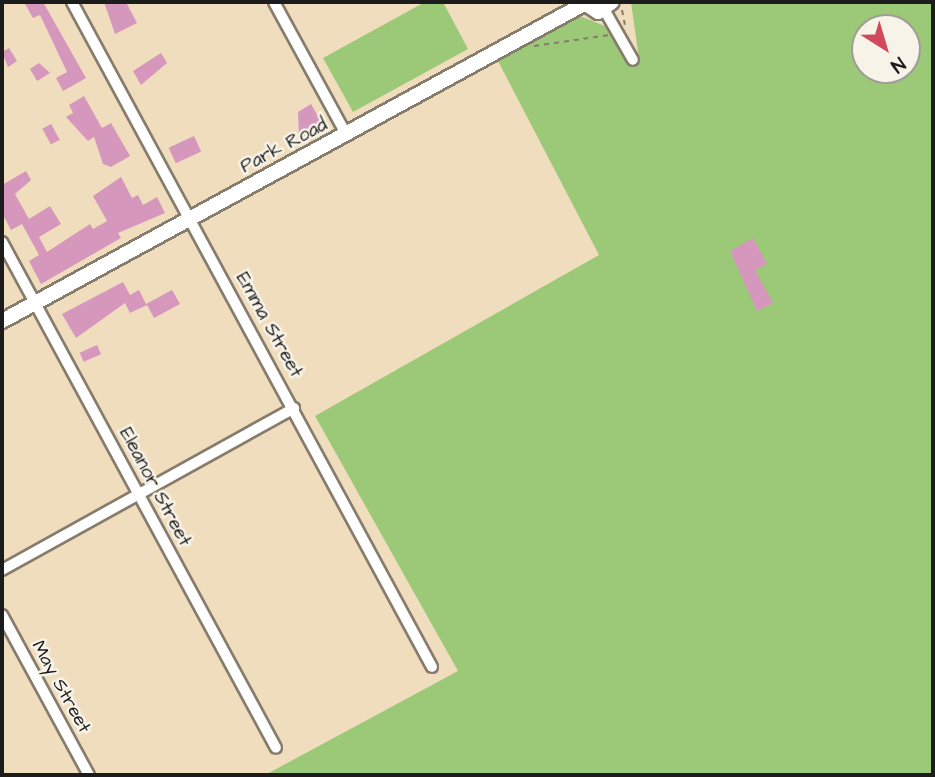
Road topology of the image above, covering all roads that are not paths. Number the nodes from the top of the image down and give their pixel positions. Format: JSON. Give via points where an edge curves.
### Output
{"nodes":[{"id":1,"x":72,"y":2,"type":"edge"},
{"id":2,"x":274,"y":2,"type":"edge"},
{"id":3,"x":583,"y":3,"type":"edge"},
{"id":4,"x":609,"y":6,"type":"edge"},
{"id":5,"x":633,"y":60,"type":"dead end"},
{"id":6,"x":346,"y":134,"type":"junction"},
{"id":7,"x":190,"y":219,"type":"junction"},
{"id":8,"x":2,"y":242,"type":"edge"},
{"id":9,"x":35,"y":303,"type":"junction"},
{"id":10,"x":2,"y":321,"type":"edge"},
{"id":11,"x":293,"y":408,"type":"junction"},
{"id":12,"x":139,"y":495,"type":"junction"},
{"id":13,"x":2,"y":570,"type":"edge"},
{"id":14,"x":2,"y":615,"type":"edge"},
{"id":15,"x":432,"y":667,"type":"dead end"},
{"id":16,"x":276,"y":748,"type":"dead end"},
{"id":17,"x":89,"y":775,"type":"edge"}],
"edges":[{"from":1,"to":7,"type":"street","name":"Emma Street"},
{"from":2,"to":6,"type":"street"},
{"from":3,"to":4,"type":"street"},
{"from":3,"to":6,"type":"street","name":"Park Road"},
{"from":4,"to":5,"type":"street"},
{"from":6,"to":7,"type":"street","name":"Park Road"},
{"from":7,"to":9,"type":"street","name":"Park Road"},
{"from":7,"to":11,"type":"street","name":"Emma Street"},
{"from":8,"to":9,"type":"street","name":"Eleanor Street"},
{"from":9,"to":10,"type":"street","name":"Park Road"},
{"from":9,"to":12,"type":"street","name":"Eleanor Street"},
{"from":11,"to":12,"type":"street"},
{"from":11,"to":15,"type":"street","name":"Emma Street"},
{"from":12,"to":13,"type":"street"},
{"from":12,"to":16,"type":"street","name":"Eleanor Street"},
{"from":14,"to":17,"type":"street","name":"May Street"}]}
